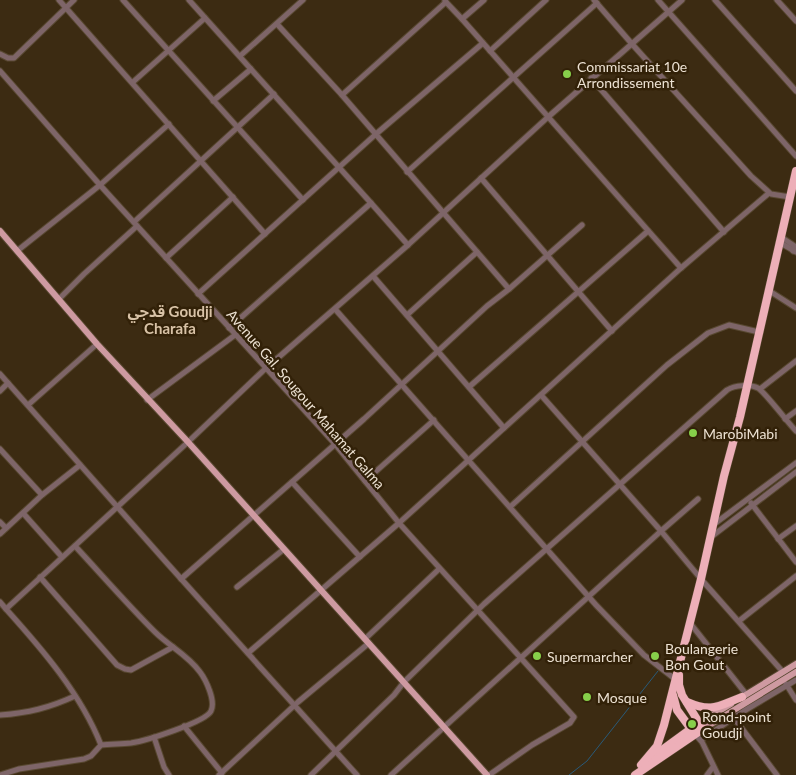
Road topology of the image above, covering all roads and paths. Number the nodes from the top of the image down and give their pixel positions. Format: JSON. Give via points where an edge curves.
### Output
{"nodes":[{"id":1,"x":59,"y":0,"type":"edge"},
{"id":2,"x":74,"y":0,"type":"edge"},
{"id":3,"x":123,"y":0,"type":"edge"},
{"id":4,"x":190,"y":0,"type":"edge"},
{"id":5,"x":303,"y":0,"type":"edge"},
{"id":6,"x":484,"y":0,"type":"edge"},
{"id":7,"x":546,"y":0,"type":"edge"},
{"id":8,"x":658,"y":0,"type":"edge"},
{"id":9,"x":682,"y":0,"type":"edge"},
{"id":10,"x":715,"y":0,"type":"edge"},
{"id":11,"x":777,"y":0,"type":"edge"},
{"id":12,"x":445,"y":1,"type":"edge"},
{"id":13,"x":596,"y":2,"type":"edge"},
{"id":14,"x":66,"y":8,"type":"junction"},
{"id":15,"x":668,"y":12,"type":"junction"},
{"id":16,"x":205,"y":18,"type":"junction"},
{"id":17,"x":462,"y":19,"type":"junction"},
{"id":18,"x":796,"y":21,"type":"edge"},
{"id":19,"x":277,"y":24,"type":"junction"},
{"id":20,"x":483,"y":44,"type":"junction"},
{"id":21,"x":632,"y":44,"type":"junction"},
{"id":22,"x":168,"y":51,"type":"junction"},
{"id":23,"x":490,"y":52,"type":"junction"},
{"id":24,"x":0,"y":54,"type":"edge"},
{"id":25,"x":240,"y":56,"type":"junction"},
{"id":26,"x":251,"y":69,"type":"junction"},
{"id":27,"x":0,"y":71,"type":"edge"},
{"id":28,"x":513,"y":78,"type":"junction"},
{"id":29,"x":591,"y":78,"type":"junction"},
{"id":30,"x":133,"y":82,"type":"junction"},
{"id":31,"x":796,"y":91,"type":"edge"},
{"id":32,"x":274,"y":94,"type":"junction"},
{"id":33,"x":342,"y":95,"type":"junction"},
{"id":34,"x":214,"y":101,"type":"junction"},
{"id":35,"x":548,"y":117,"type":"junction"},
{"id":36,"x":169,"y":124,"type":"junction"},
{"id":37,"x":238,"y":128,"type":"junction"},
{"id":38,"x":376,"y":134,"type":"junction"},
{"id":39,"x":796,"y":156,"type":"edge"},
{"id":40,"x":202,"y":161,"type":"junction"},
{"id":41,"x":340,"y":168,"type":"junction"},
{"id":42,"x":796,"y":171,"type":"edge"},
{"id":43,"x":407,"y":172,"type":"junction"},
{"id":44,"x":482,"y":178,"type":"junction"},
{"id":45,"x":100,"y":185,"type":"junction"},
{"id":46,"x":769,"y":193,"type":"junction"},
{"id":47,"x":233,"y":197,"type":"junction"},
{"id":48,"x":790,"y":197,"type":"junction"},
{"id":49,"x":303,"y":200,"type":"junction"},
{"id":50,"x":371,"y":203,"type":"junction"},
{"id":51,"x":442,"y":212,"type":"junction"},
{"id":52,"x":136,"y":224,"type":"junction"},
{"id":53,"x":582,"y":225,"type":"dead end"},
{"id":54,"x":648,"y":230,"type":"junction"},
{"id":55,"x":0,"y":231,"type":"edge"},
{"id":56,"x":724,"y":232,"type":"junction"},
{"id":57,"x":265,"y":234,"type":"junction"},
{"id":58,"x":780,"y":239,"type":"junction"},
{"id":59,"x":408,"y":245,"type":"junction"},
{"id":60,"x":795,"y":250,"type":"edge"},
{"id":61,"x":18,"y":251,"type":"junction"},
{"id":62,"x":477,"y":252,"type":"junction"},
{"id":63,"x":548,"y":256,"type":"junction"},
{"id":64,"x":166,"y":258,"type":"junction"},
{"id":65,"x":681,"y":268,"type":"junction"},
{"id":66,"x":373,"y":276,"type":"junction"},
{"id":67,"x":509,"y":289,"type":"junction"},
{"id":68,"x":768,"y":290,"type":"junction"},
{"id":69,"x":579,"y":292,"type":"junction"},
{"id":70,"x":198,"y":294,"type":"junction"},
{"id":71,"x":59,"y":299,"type":"junction"},
{"id":72,"x":796,"y":308,"type":"edge"},
{"id":73,"x":335,"y":309,"type":"junction"},
{"id":74,"x":407,"y":315,"type":"junction"},
{"id":75,"x":229,"y":328,"type":"junction"},
{"id":76,"x":612,"y":331,"type":"junction"},
{"id":77,"x":759,"y":332,"type":"junction"},
{"id":78,"x":235,"y":334,"type":"junction"},
{"id":79,"x":97,"y":344,"type":"junction"},
{"id":80,"x":437,"y":352,"type":"junction"},
{"id":81,"x":796,"y":361,"type":"edge"},
{"id":82,"x":265,"y":369,"type":"junction"},
{"id":83,"x":0,"y":374,"type":"edge"},
{"id":84,"x":8,"y":383,"type":"junction"},
{"id":85,"x":402,"y":384,"type":"junction"},
{"id":86,"x":746,"y":386,"type":"junction"},
{"id":87,"x":469,"y":388,"type":"junction"},
{"id":88,"x":760,"y":389,"type":"junction"},
{"id":89,"x":0,"y":391,"type":"edge"},
{"id":90,"x":541,"y":395,"type":"junction"},
{"id":91,"x":147,"y":400,"type":"junction"},
{"id":92,"x":28,"y":405,"type":"junction"},
{"id":93,"x":796,"y":411,"type":"edge"},
{"id":94,"x":785,"y":419,"type":"junction"},
{"id":95,"x":434,"y":420,"type":"junction"},
{"id":96,"x":504,"y":428,"type":"junction"},
{"id":97,"x":796,"y":431,"type":"edge"},
{"id":98,"x":188,"y":442,"type":"junction"},
{"id":99,"x":582,"y":442,"type":"junction"},
{"id":100,"x":335,"y":444,"type":"junction"},
{"id":101,"x":0,"y":448,"type":"edge"},
{"id":102,"x":469,"y":459,"type":"junction"},
{"id":103,"x":796,"y":463,"type":"edge"},
{"id":104,"x":80,"y":465,"type":"junction"},
{"id":105,"x":796,"y":472,"type":"edge"},
{"id":106,"x":365,"y":481,"type":"junction"},
{"id":107,"x":292,"y":482,"type":"junction"},
{"id":108,"x":620,"y":484,"type":"junction"},
{"id":109,"x":42,"y":495,"type":"junction"},
{"id":110,"x":698,"y":499,"type":"dead end"},
{"id":111,"x":748,"y":499,"type":"junction"},
{"id":112,"x":752,"y":504,"type":"junction"},
{"id":113,"x":117,"y":507,"type":"junction"},
{"id":114,"x":510,"y":507,"type":"junction"},
{"id":115,"x":23,"y":512,"type":"junction"},
{"id":116,"x":253,"y":516,"type":"junction"},
{"id":117,"x":0,"y":522,"type":"edge"},
{"id":118,"x":399,"y":523,"type":"junction"},
{"id":119,"x":713,"y":525,"type":"junction"},
{"id":120,"x":796,"y":526,"type":"edge"},
{"id":121,"x":6,"y":528,"type":"junction"},
{"id":122,"x":661,"y":531,"type":"junction"},
{"id":123,"x":0,"y":534,"type":"edge"},
{"id":124,"x":710,"y":537,"type":"junction"},
{"id":125,"x":778,"y":539,"type":"junction"},
{"id":126,"x":75,"y":546,"type":"junction"},
{"id":127,"x":284,"y":549,"type":"junction"},
{"id":128,"x":546,"y":549,"type":"junction"},
{"id":129,"x":62,"y":557,"type":"junction"},
{"id":130,"x":360,"y":557,"type":"junction"},
{"id":131,"x":796,"y":562,"type":"edge"},
{"id":132,"x":439,"y":568,"type":"junction"},
{"id":133,"x":796,"y":576,"type":"edge"},
{"id":134,"x":40,"y":577,"type":"junction"},
{"id":135,"x":181,"y":579,"type":"junction"},
{"id":136,"x":701,"y":579,"type":"junction"},
{"id":137,"x":237,"y":586,"type":"dead end"},
{"id":138,"x":322,"y":590,"type":"junction"},
{"id":139,"x":589,"y":598,"type":"junction"},
{"id":140,"x":0,"y":602,"type":"edge"},
{"id":141,"x":6,"y":608,"type":"junction"},
{"id":142,"x":478,"y":610,"type":"junction"},
{"id":143,"x":739,"y":621,"type":"junction"},
{"id":144,"x":690,"y":623,"type":"junction"},
{"id":145,"x":367,"y":641,"type":"junction"},
{"id":146,"x":173,"y":647,"type":"junction"},
{"id":147,"x":248,"y":653,"type":"junction"},
{"id":148,"x":521,"y":658,"type":"junction"},
{"id":149,"x":796,"y":664,"type":"edge"},
{"id":150,"x":679,"y":666,"type":"junction"},
{"id":151,"x":783,"y":672,"type":"junction"},
{"id":152,"x":796,"y":672,"type":"edge"},
{"id":153,"x":675,"y":679,"type":"junction"},
{"id":154,"x":796,"y":680,"type":"edge"},
{"id":155,"x":404,"y":682,"type":"junction"},
{"id":156,"x":785,"y":683,"type":"junction"},
{"id":157,"x":673,"y":688,"type":"junction"},
{"id":158,"x":74,"y":696,"type":"junction"},
{"id":159,"x":744,"y":696,"type":"junction"},
{"id":160,"x":796,"y":700,"type":"edge"},
{"id":161,"x":687,"y":702,"type":"junction"},
{"id":162,"x":295,"y":705,"type":"junction"},
{"id":163,"x":0,"y":715,"type":"edge"},
{"id":164,"x":734,"y":718,"type":"junction"},
{"id":165,"x":184,"y":726,"type":"junction"},
{"id":166,"x":701,"y":726,"type":"junction"},
{"id":167,"x":443,"y":727,"type":"junction"},
{"id":168,"x":697,"y":736,"type":"junction"},
{"id":169,"x":154,"y":737,"type":"junction"},
{"id":170,"x":101,"y":745,"type":"junction"},
{"id":171,"x":336,"y":751,"type":"junction"},
{"id":172,"x":641,"y":765,"type":"junction"},
{"id":173,"x":713,"y":767,"type":"junction"},
{"id":174,"x":220,"y":774,"type":"edge"},
{"id":175,"x":0,"y":775,"type":"edge"},
{"id":176,"x":169,"y":775,"type":"edge"},
{"id":177,"x":311,"y":775,"type":"edge"},
{"id":178,"x":357,"y":775,"type":"edge"},
{"id":179,"x":391,"y":775,"type":"edge"},
{"id":180,"x":488,"y":775,"type":"edge"},
{"id":181,"x":627,"y":775,"type":"edge"},
{"id":182,"x":635,"y":775,"type":"edge"},
{"id":183,"x":707,"y":775,"type":"edge"},
{"id":184,"x":718,"y":775,"type":"edge"},
{"id":185,"x":777,"y":775,"type":"edge"}],
"edges":[{"from":1,"to":14,"type":"street"},
{"from":2,"to":14,"type":"street"},
{"from":3,"to":22,"type":"street"},
{"from":4,"to":16,"type":"street"},
{"from":5,"to":19,"type":"street"},
{"from":6,"to":17,"type":"street"},
{"from":7,"to":23,"type":"street"},
{"from":8,"to":15,"type":"street"},
{"from":9,"to":15,"type":"street"},
{"from":10,"to":31,"type":"street"},
{"from":11,"to":18,"type":"street"},
{"from":12,"to":17,"type":"street"},
{"from":12,"to":33,"type":"street"},
{"from":13,"to":21,"type":"street"},
{"from":13,"to":28,"type":"street"},
{"from":14,"to":24,"type":"street","via":[[14,58]]},
{"from":14,"to":30,"type":"street"},
{"from":15,"to":21,"type":"street"},
{"from":15,"to":39,"type":"street"},
{"from":16,"to":22,"type":"street"},
{"from":16,"to":25,"type":"street"},
{"from":17,"to":20,"type":"street"},
{"from":19,"to":25,"type":"street"},
{"from":19,"to":33,"type":"street"},
{"from":20,"to":23,"type":"street"},
{"from":20,"to":38,"type":"street"},
{"from":21,"to":29,"type":"street"},
{"from":21,"to":46,"type":"street"},
{"from":22,"to":30,"type":"street"},
{"from":22,"to":34,"type":"street"},
{"from":23,"to":28,"type":"street"},
{"from":25,"to":26,"type":"street"},
{"from":26,"to":32,"type":"street"},
{"from":26,"to":34,"type":"street"},
{"from":27,"to":45,"type":"street","name":"Avenue Gal. Sougour Mahamat Galma"},
{"from":28,"to":35,"type":"street"},
{"from":28,"to":43,"type":"street"},
{"from":29,"to":35,"type":"street"},
{"from":29,"to":56,"type":"street"},
{"from":30,"to":36,"type":"street"},
{"from":32,"to":37,"type":"street"},
{"from":32,"to":41,"type":"street"},
{"from":33,"to":38,"type":"street"},
{"from":34,"to":37,"type":"street"},
{"from":35,"to":44,"type":"street"},
{"from":35,"to":54,"type":"street"},
{"from":36,"to":40,"type":"street"},
{"from":36,"to":45,"type":"street"},
{"from":37,"to":40,"type":"street"},
{"from":37,"to":49,"type":"street"},
{"from":38,"to":41,"type":"street"},
{"from":38,"to":43,"type":"street"},
{"from":40,"to":47,"type":"street"},
{"from":40,"to":52,"type":"street"},
{"from":41,"to":49,"type":"street"},
{"from":41,"to":50,"type":"street"},
{"from":42,"to":48,"type":"highway"},
{"from":43,"to":51,"type":"street"},
{"from":44,"to":51,"type":"street"},
{"from":44,"to":63,"type":"street"},
{"from":45,"to":52,"type":"street","name":"Avenue Gal. Sougour Mahamat Galma"},
{"from":45,"to":61,"type":"street"},
{"from":46,"to":48,"type":"street"},
{"from":46,"to":56,"type":"street"},
{"from":47,"to":57,"type":"street"},
{"from":47,"to":64,"type":"street"},
{"from":48,"to":58,"type":"highway"},
{"from":49,"to":57,"type":"street"},
{"from":50,"to":59,"type":"street"},
{"from":50,"to":75,"type":"street"},
{"from":51,"to":59,"type":"street"},
{"from":51,"to":62,"type":"street"},
{"from":52,"to":64,"type":"street","name":"Avenue Gal. Sougour Mahamat Galma"},
{"from":52,"to":71,"type":"street"},
{"from":53,"to":63,"type":"street"},
{"from":54,"to":65,"type":"street"},
{"from":54,"to":69,"type":"street"},
{"from":55,"to":61,"type":"main road"},
{"from":56,"to":65,"type":"street"},
{"from":57,"to":70,"type":"street"},
{"from":58,"to":60,"type":"street"},
{"from":58,"to":68,"type":"highway"},
{"from":59,"to":66,"type":"street"},
{"from":61,"to":71,"type":"main road"},
{"from":62,"to":67,"type":"street"},
{"from":62,"to":74,"type":"street"},
{"from":63,"to":67,"type":"street"},
{"from":63,"to":69,"type":"street"},
{"from":64,"to":70,"type":"street","name":"Avenue Gal. Sougour Mahamat Galma"},
{"from":65,"to":76,"type":"street"},
{"from":66,"to":73,"type":"street"},
{"from":66,"to":74,"type":"street"},
{"from":67,"to":80,"type":"street"},
{"from":68,"to":72,"type":"street"},
{"from":68,"to":77,"type":"highway"},
{"from":69,"to":76,"type":"street"},
{"from":69,"to":87,"type":"street"},
{"from":70,"to":75,"type":"street","name":"Avenue Gal. Sougour Mahamat Galma"},
{"from":71,"to":79,"type":"main road"},
{"from":73,"to":82,"type":"street"},
{"from":73,"to":85,"type":"street"},
{"from":74,"to":80,"type":"street"},
{"from":75,"to":78,"type":"street","name":"Avenue Gal. Sougour Mahamat Galma"},
{"from":76,"to":90,"type":"street"},
{"from":77,"to":86,"type":"highway"},
{"from":77,"to":99,"type":"street","via":[[729,325],[708,333],[667,365]]},
{"from":78,"to":82,"type":"street","name":"Avenue Gal. Sougour Mahamat Galma"},
{"from":78,"to":91,"type":"street"},
{"from":79,"to":91,"type":"main road"},
{"from":79,"to":92,"type":"street"},
{"from":80,"to":85,"type":"street"},
{"from":80,"to":87,"type":"street"},
{"from":81,"to":88,"type":"street"},
{"from":82,"to":98,"type":"street"},
{"from":82,"to":100,"type":"street","name":"Avenue Gal. Sougour Mahamat Galma"},
{"from":83,"to":84,"type":"street"},
{"from":84,"to":89,"type":"street"},
{"from":84,"to":92,"type":"street"},
{"from":85,"to":95,"type":"street"},
{"from":85,"to":100,"type":"street"},
{"from":86,"to":88,"type":"street"},
{"from":86,"to":108,"type":"street","via":[[727,390]]},
{"from":86,"to":119,"type":"highway"},
{"from":87,"to":96,"type":"street"},
{"from":88,"to":94,"type":"street"},
{"from":90,"to":96,"type":"street"},
{"from":90,"to":99,"type":"street"},
{"from":91,"to":98,"type":"main road"},
{"from":92,"to":104,"type":"street"},
{"from":93,"to":94,"type":"street"},
{"from":94,"to":97,"type":"street"},
{"from":95,"to":102,"type":"street"},
{"from":95,"to":106,"type":"street"},
{"from":96,"to":102,"type":"street"},
{"from":98,"to":113,"type":"street"},
{"from":98,"to":116,"type":"main road"},
{"from":99,"to":108,"type":"street"},
{"from":99,"to":114,"type":"street"},
{"from":100,"to":106,"type":"street","name":"Avenue Gal. Sougour Mahamat Galma"},
{"from":100,"to":107,"type":"street"},
{"from":101,"to":109,"type":"street"},
{"from":102,"to":114,"type":"street"},
{"from":102,"to":118,"type":"street"},
{"from":103,"to":111,"type":"street"},
{"from":104,"to":109,"type":"street"},
{"from":104,"to":113,"type":"street"},
{"from":105,"to":112,"type":"street"},
{"from":106,"to":118,"type":"street","name":"Avenue Gal. Sougour Mahamat Galma"},
{"from":107,"to":116,"type":"street"},
{"from":107,"to":130,"type":"street"},
{"from":108,"to":122,"type":"street"},
{"from":108,"to":128,"type":"street"},
{"from":109,"to":115,"type":"street"},
{"from":110,"to":122,"type":"street"},
{"from":111,"to":112,"type":"street"},
{"from":111,"to":119,"type":"street"},
{"from":112,"to":124,"type":"street"},
{"from":112,"to":125,"type":"street"},
{"from":113,"to":126,"type":"street"},
{"from":113,"to":135,"type":"street"},
{"from":114,"to":128,"type":"street"},
{"from":115,"to":121,"type":"street"},
{"from":115,"to":129,"type":"street"},
{"from":116,"to":127,"type":"main road"},
{"from":116,"to":135,"type":"street"},
{"from":117,"to":121,"type":"street"},
{"from":118,"to":130,"type":"street"},
{"from":118,"to":132,"type":"street","name":"Avenue Gal. Sougour Mahamat Galma"},
{"from":119,"to":124,"type":"highway"},
{"from":120,"to":125,"type":"street"},
{"from":121,"to":123,"type":"street"},
{"from":122,"to":136,"type":"street"},
{"from":122,"to":139,"type":"street"},
{"from":124,"to":136,"type":"highway"},
{"from":125,"to":131,"type":"street"},
{"from":126,"to":129,"type":"street"},
{"from":126,"to":146,"type":"street"},
{"from":127,"to":137,"type":"street"},
{"from":127,"to":138,"type":"main road"},
{"from":128,"to":139,"type":"street"},
{"from":128,"to":142,"type":"street"},
{"from":129,"to":134,"type":"street"},
{"from":130,"to":138,"type":"street"},
{"from":132,"to":142,"type":"street","name":"Avenue Gal. Sougour Mahamat Galma"},
{"from":132,"to":145,"type":"street"},
{"from":133,"to":143,"type":"street"},
{"from":134,"to":141,"type":"street"},
{"from":134,"to":146,"type":"street","via":[[117,665],[125,670],[131,670]]},
{"from":135,"to":147,"type":"street"},
{"from":136,"to":143,"type":"street"},
{"from":136,"to":144,"type":"highway"},
{"from":138,"to":145,"type":"main road"},
{"from":138,"to":147,"type":"street"},
{"from":139,"to":148,"type":"street"},
{"from":139,"to":153,"type":"street","via":[[644,655]]},
{"from":140,"to":141,"type":"street"},
{"from":141,"to":158,"type":"street"},
{"from":142,"to":148,"type":"street","name":"Avenue Gal. Sougour Mahamat Galma"},
{"from":142,"to":155,"type":"street"},
{"from":143,"to":151,"type":"street"},
{"from":144,"to":150,"type":"highway"},
{"from":144,"to":159,"type":"street"},
{"from":145,"to":155,"type":"main road"},
{"from":145,"to":162,"type":"street"},
{"from":146,"to":165,"type":"street","via":[[199,670],[211,695],[211,712]]},
{"from":147,"to":162,"type":"street"},
{"from":148,"to":167,"type":"street"},
{"from":148,"to":180,"type":"street","name":"Avenue Gal. Sougour Mahamat Galma","via":[[574,717]]},
{"from":149,"to":151,"type":"main road"},
{"from":150,"to":153,"type":"highway"},
{"from":150,"to":161,"type":"highway","via":[[679,685]]},
{"from":151,"to":159,"type":"main road"},
{"from":152,"to":156,"type":"main road"},
{"from":153,"to":157,"type":"highway"},
{"from":154,"to":156,"type":"street"},
{"from":155,"to":167,"type":"main road"},
{"from":155,"to":171,"type":"street"},
{"from":156,"to":160,"type":"street"},
{"from":156,"to":164,"type":"street"},
{"from":156,"to":166,"type":"main road"},
{"from":157,"to":168,"type":"highway","via":[[675,706]]},
{"from":157,"to":172,"type":"highway","via":[[661,737]]},
{"from":158,"to":163,"type":"street","via":[[50,707]]},
{"from":158,"to":170,"type":"street"},
{"from":159,"to":161,"type":"highway","via":[[714,708],[700,708]]},
{"from":159,"to":166,"type":"main road"},
{"from":161,"to":166,"type":"highway"},
{"from":162,"to":171,"type":"street"},
{"from":162,"to":174,"type":"street"},
{"from":164,"to":168,"type":"street"},
{"from":164,"to":185,"type":"street"},
{"from":165,"to":169,"type":"street"},
{"from":165,"to":174,"type":"street"},
{"from":166,"to":168,"type":"highway"},
{"from":167,"to":179,"type":"street"},
{"from":167,"to":180,"type":"main road"},
{"from":168,"to":172,"type":"highway"},
{"from":168,"to":173,"type":"street"},
{"from":168,"to":182,"type":"highway"},
{"from":169,"to":170,"type":"street","via":[[132,743]]},
{"from":169,"to":176,"type":"street"},
{"from":170,"to":175,"type":"street","via":[[84,759],[28,767]]},
{"from":171,"to":177,"type":"street"},
{"from":171,"to":178,"type":"street"},
{"from":172,"to":181,"type":"highway"},
{"from":173,"to":183,"type":"street"},
{"from":173,"to":184,"type":"street"}]}
